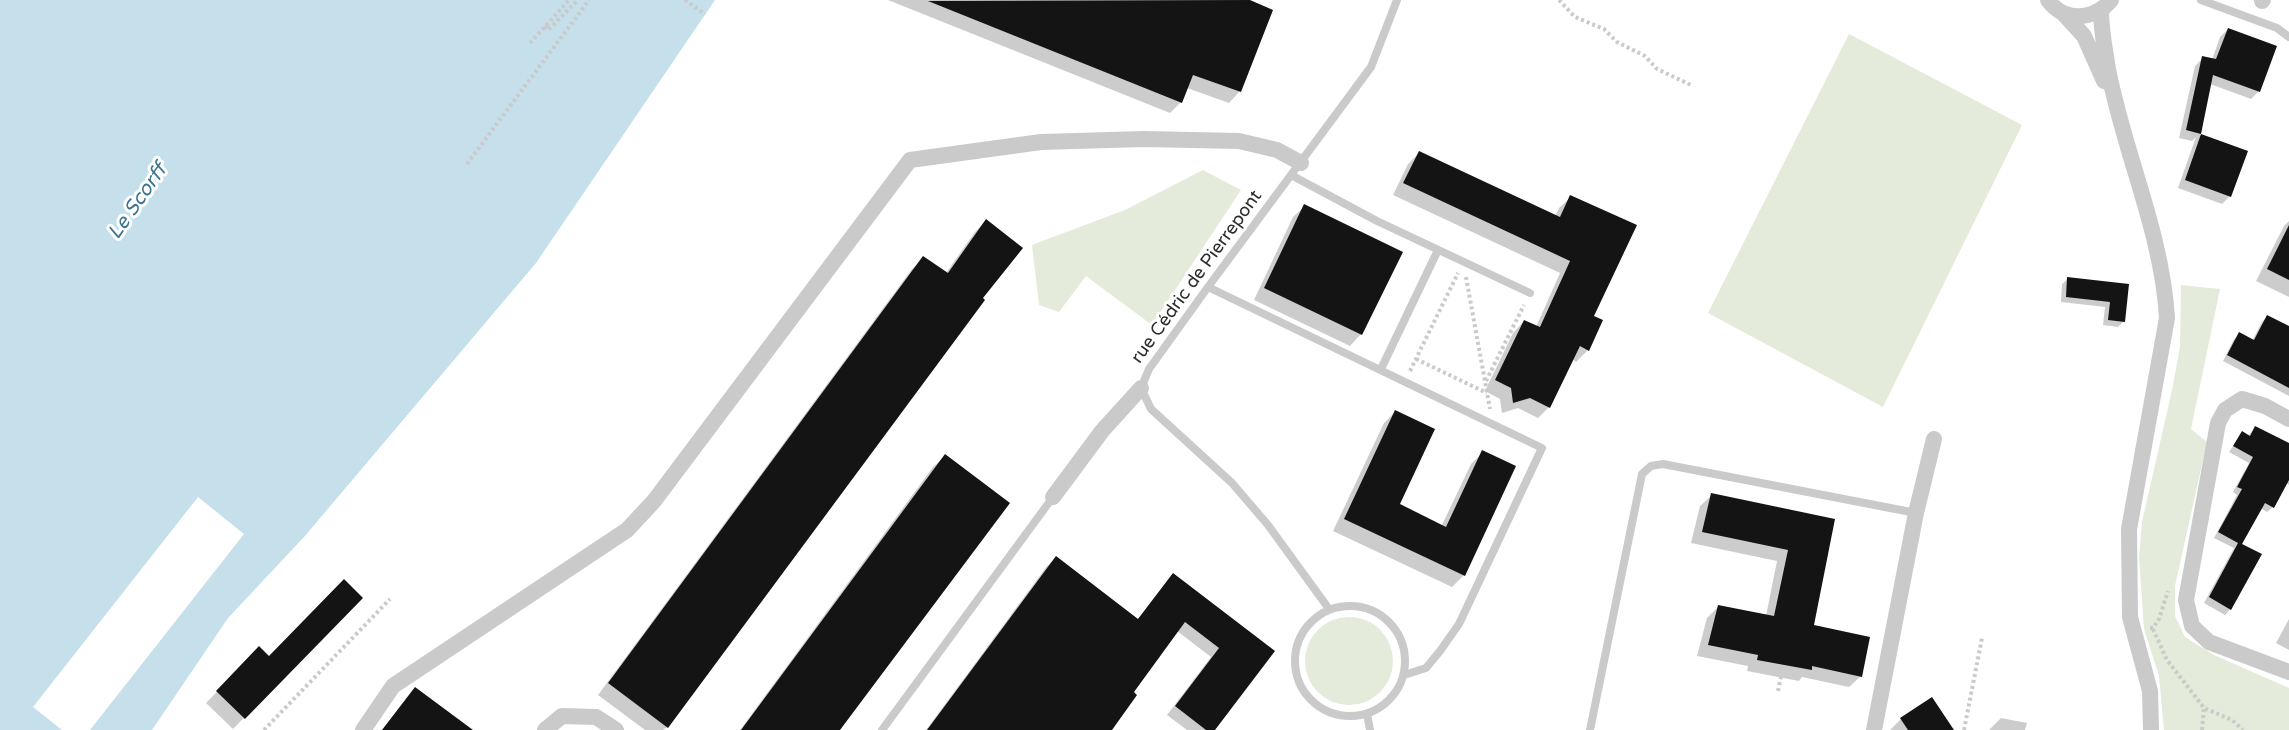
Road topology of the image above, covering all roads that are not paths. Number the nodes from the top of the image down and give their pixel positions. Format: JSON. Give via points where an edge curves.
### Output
{"nodes":[{"id":1,"x":1397,"y":0,"type":"edge"},
{"id":2,"x":2048,"y":0,"type":"edge"},
{"id":3,"x":2201,"y":0,"type":"edge"},
{"id":4,"x":2106,"y":5,"type":"edge"},
{"id":5,"x":2063,"y":13,"type":"junction"},
{"id":6,"x":2289,"y":37,"type":"edge"},
{"id":7,"x":2115,"y":107,"type":"junction"},
{"id":8,"x":1296,"y":169,"type":"junction"},
{"id":9,"x":1438,"y":250,"type":"junction"},
{"id":10,"x":1208,"y":286,"type":"junction"},
{"id":11,"x":1530,"y":293,"type":"road end"},
{"id":12,"x":1381,"y":369,"type":"junction"},
{"id":13,"x":1141,"y":388,"type":"junction"},
{"id":14,"x":2289,"y":418,"type":"edge"},
{"id":15,"x":1934,"y":439,"type":"dead end"},
{"id":16,"x":1053,"y":497,"type":"joint"},
{"id":17,"x":1916,"y":513,"type":"junction"},
{"id":18,"x":1329,"y":609,"type":"junction"},
{"id":19,"x":2289,"y":672,"type":"edge"},
{"id":20,"x":1404,"y":675,"type":"junction"},
{"id":21,"x":1367,"y":714,"type":"junction"},
{"id":22,"x":363,"y":730,"type":"edge"},
{"id":23,"x":545,"y":730,"type":"edge"},
{"id":24,"x":616,"y":730,"type":"edge"},
{"id":25,"x":882,"y":730,"type":"edge"},
{"id":26,"x":1370,"y":730,"type":"edge"},
{"id":27,"x":1590,"y":730,"type":"edge"},
{"id":28,"x":1874,"y":730,"type":"edge"},
{"id":29,"x":2151,"y":730,"type":"edge"}],
"edges":[{"from":1,"to":8,"type":"lane","name":"rue Cédric de Pierrepont","via":[[1371,67]]},
{"from":2,"to":5,"type":"street"},
{"from":3,"to":6,"type":"lane","via":[[2277,28]]},
{"from":4,"to":5,"type":"street","via":[[2089,16]]},
{"from":4,"to":7,"type":"street","via":[[2101,28]]},
{"from":5,"to":7,"type":"street","via":[[2084,36]]},
{"from":7,"to":29,"type":"street","via":[[2159,252],[2168,318],[2129,530],[2130,617],[2150,691]]},
{"from":8,"to":9,"type":"lane","via":[[1377,221]]},
{"from":8,"to":10,"type":"lane","name":"rue Cédric de Pierrepont"},
{"from":8,"to":22,"type":"street","via":[[1277,150],[1239,141],[1041,142],[910,160],[654,501],[627,531],[393,686]]},
{"from":9,"to":11,"type":"lane"},
{"from":9,"to":12,"type":"lane"},
{"from":10,"to":12,"type":"lane"},
{"from":10,"to":13,"type":"lane","name":"rue Cédric de Pierrepont","via":[[1149,369]]},
{"from":12,"to":20,"type":"lane","via":[[1542,448],[1459,624],[1425,668]]},
{"from":13,"to":16,"type":"street","via":[[1102,431]]},
{"from":13,"to":18,"type":"lane","name":"rue Cédric de Pierrepont","via":[[1150,409],[1232,483],[1268,525]]},
{"from":14,"to":19,"type":"street","via":[[2265,405],[2242,399],[2225,410],[2218,423],[2186,600],[2192,626],[2209,642]]},
{"from":15,"to":17,"type":"street"},
{"from":16,"to":25,"type":"lane"},
{"from":17,"to":27,"type":"lane","via":[[1663,464],[1651,466],[1642,474]]},
{"from":17,"to":28,"type":"street"},
{"from":18,"to":20,"type":"lane","via":[[1362,607],[1378,613],[1392,625],[1401,640]]},
{"from":18,"to":21,"type":"lane","via":[[1300,636],[1295,654],[1302,689],[1330,713]]},
{"from":20,"to":21,"type":"lane","via":[[1383,706]]},
{"from":21,"to":26,"type":"lane"},
{"from":23,"to":24,"type":"street","via":[[562,716],[597,717]]}]}
